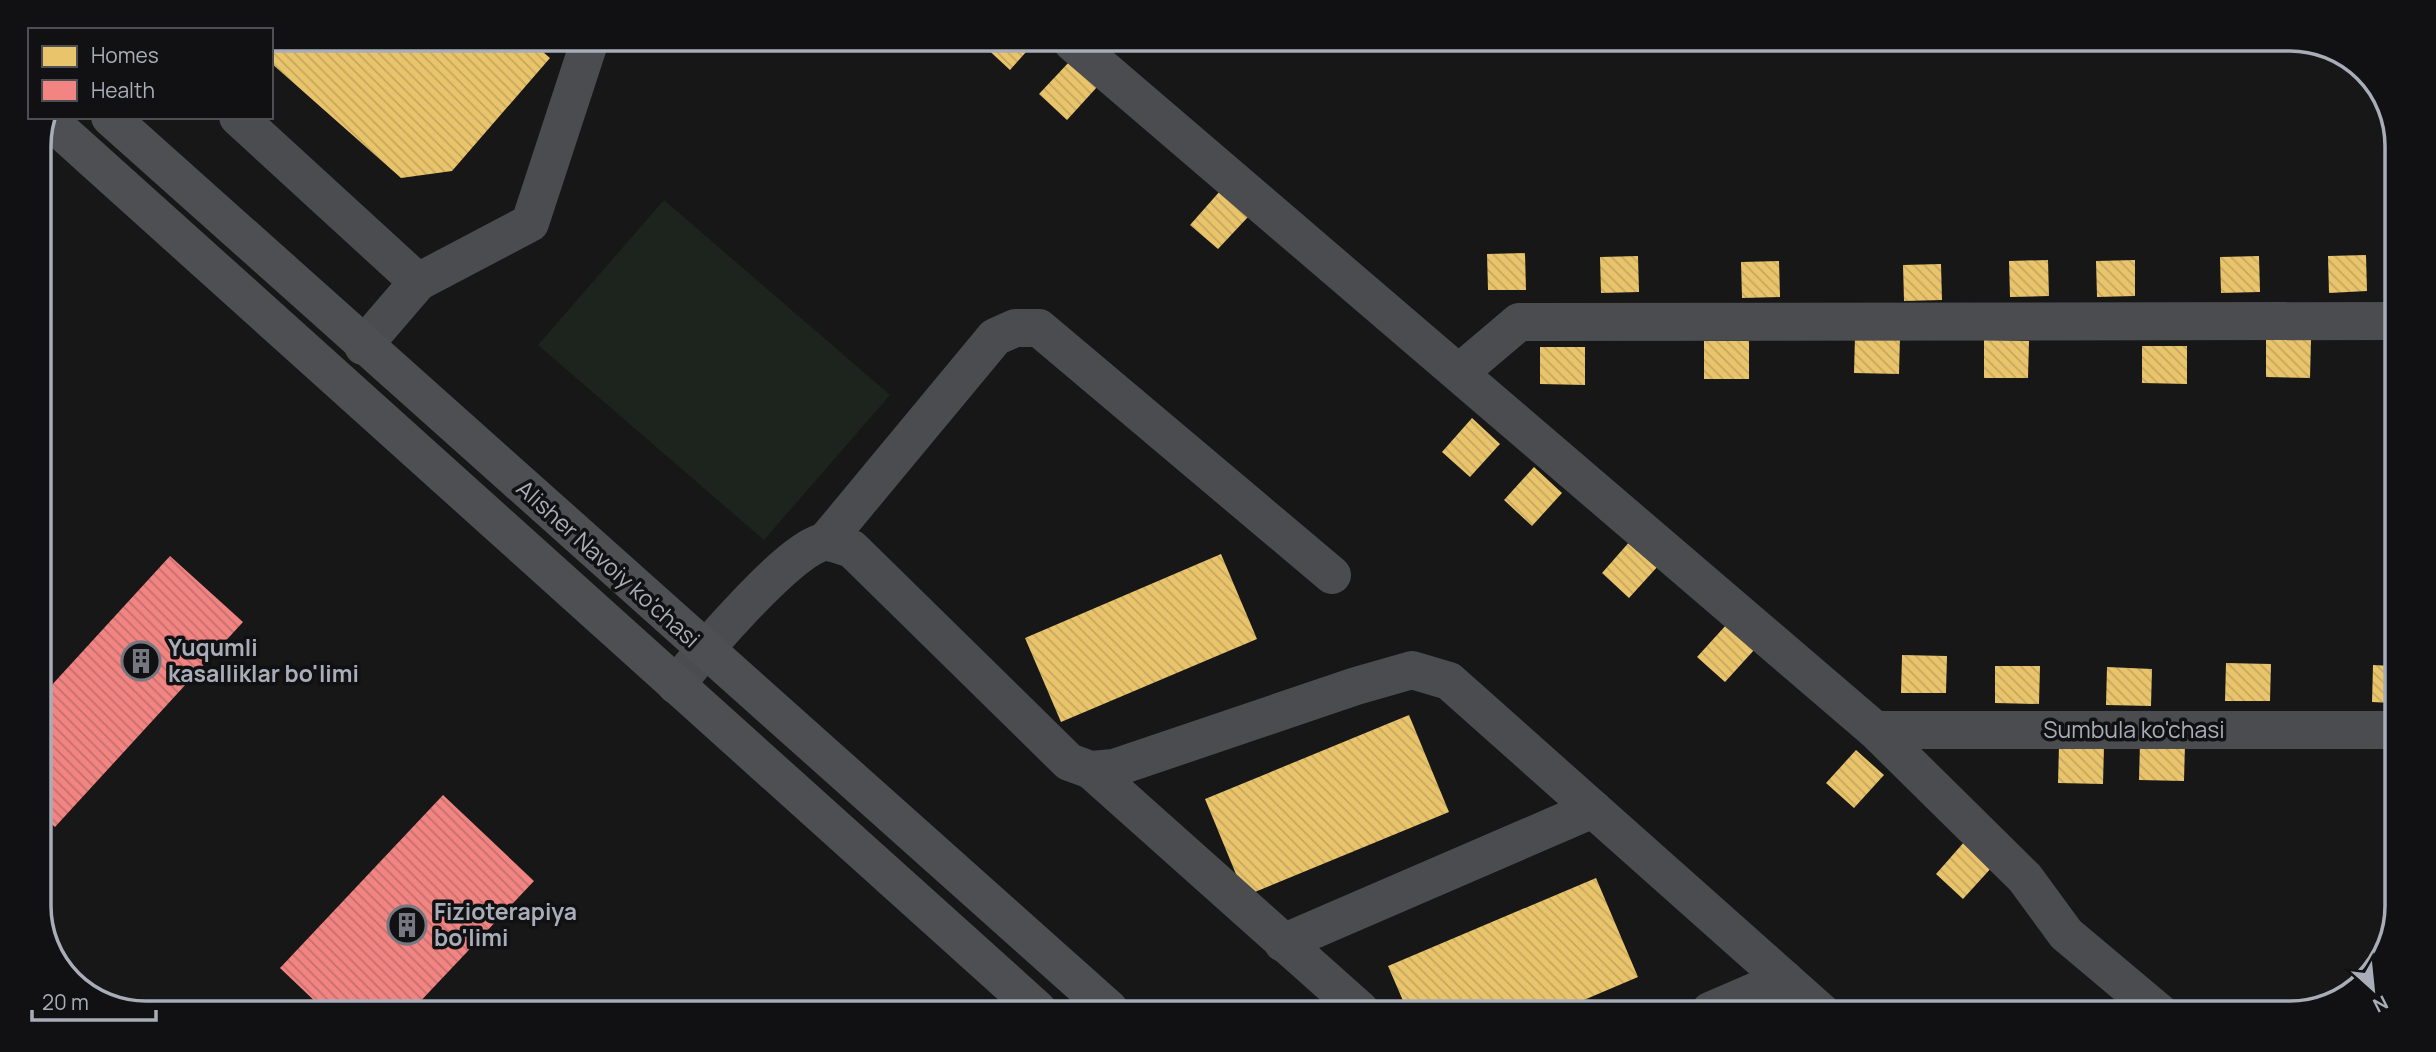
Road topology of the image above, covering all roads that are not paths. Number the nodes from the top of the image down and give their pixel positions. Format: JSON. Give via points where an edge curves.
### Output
{"nodes":[{"id":1,"x":586,"y":51,"type":"edge"},
{"id":2,"x":1083,"y":51,"type":"edge"},
{"id":3,"x":112,"y":119,"type":"edge"},
{"id":4,"x":240,"y":119,"type":"edge"},
{"id":5,"x":54,"y":124,"type":"edge"},
{"id":6,"x":418,"y":282,"type":"junction"},
{"id":7,"x":2385,"y":321,"type":"edge"},
{"id":8,"x":363,"y":346,"type":"junction"},
{"id":9,"x":1460,"y":372,"type":"junction"},
{"id":10,"x":825,"y":542,"type":"junction"},
{"id":11,"x":1332,"y":575,"type":"dead end"},
{"id":12,"x":704,"y":650,"type":"junction"},
{"id":13,"x":676,"y":685,"type":"junction"},
{"id":14,"x":1875,"y":730,"type":"junction"},
{"id":15,"x":2385,"y":730,"type":"edge"},
{"id":16,"x":1091,"y":770,"type":"junction"},
{"id":17,"x":1593,"y":809,"type":"junction"},
{"id":18,"x":1283,"y":943,"type":"junction"},
{"id":19,"x":1784,"y":979,"type":"junction"},
{"id":20,"x":1028,"y":1001,"type":"edge"},
{"id":21,"x":1100,"y":1001,"type":"edge"},
{"id":22,"x":1350,"y":1001,"type":"edge"},
{"id":23,"x":1733,"y":1001,"type":"edge"},
{"id":24,"x":1809,"y":1001,"type":"edge"},
{"id":25,"x":2146,"y":1001,"type":"edge"}],
"edges":[{"from":1,"to":6,"type":"street","via":[[530,223]]},
{"from":2,"to":9,"type":"street"},
{"from":3,"to":8,"type":"main road","name":"Alisher Navoiy ko'chasi"},
{"from":4,"to":6,"type":"street"},
{"from":5,"to":13,"type":"main road","name":"Alisher Navoiy ko'chasi"},
{"from":6,"to":8,"type":"street"},
{"from":7,"to":9,"type":"street","via":[[1519,322]]},
{"from":8,"to":12,"type":"main road","name":"Alisher Navoiy ko'chasi"},
{"from":9,"to":14,"type":"street"},
{"from":10,"to":11,"type":"street","via":[[995,337],[1015,328],[1039,328]]},
{"from":10,"to":12,"type":"street","via":[[799,553]]},
{"from":10,"to":16,"type":"street","via":[[852,549],[1069,762]]},
{"from":12,"to":13,"type":"street"},
{"from":12,"to":21,"type":"main road","name":"Alisher Navoiy ko'chasi"},
{"from":13,"to":20,"type":"main road","name":"Alisher Navoiy ko'chasi"},
{"from":14,"to":15,"type":"street","name":"Sumbula ko'chasi"},
{"from":14,"to":25,"type":"street","via":[[2025,877],[2066,934]]},
{"from":16,"to":17,"type":"street","via":[[1114,768],[1412,670],[1450,681]]},
{"from":16,"to":18,"type":"street"},
{"from":17,"to":18,"type":"street"},
{"from":17,"to":19,"type":"street"},
{"from":18,"to":22,"type":"street"},
{"from":19,"to":23,"type":"street"},
{"from":19,"to":24,"type":"street"}]}
